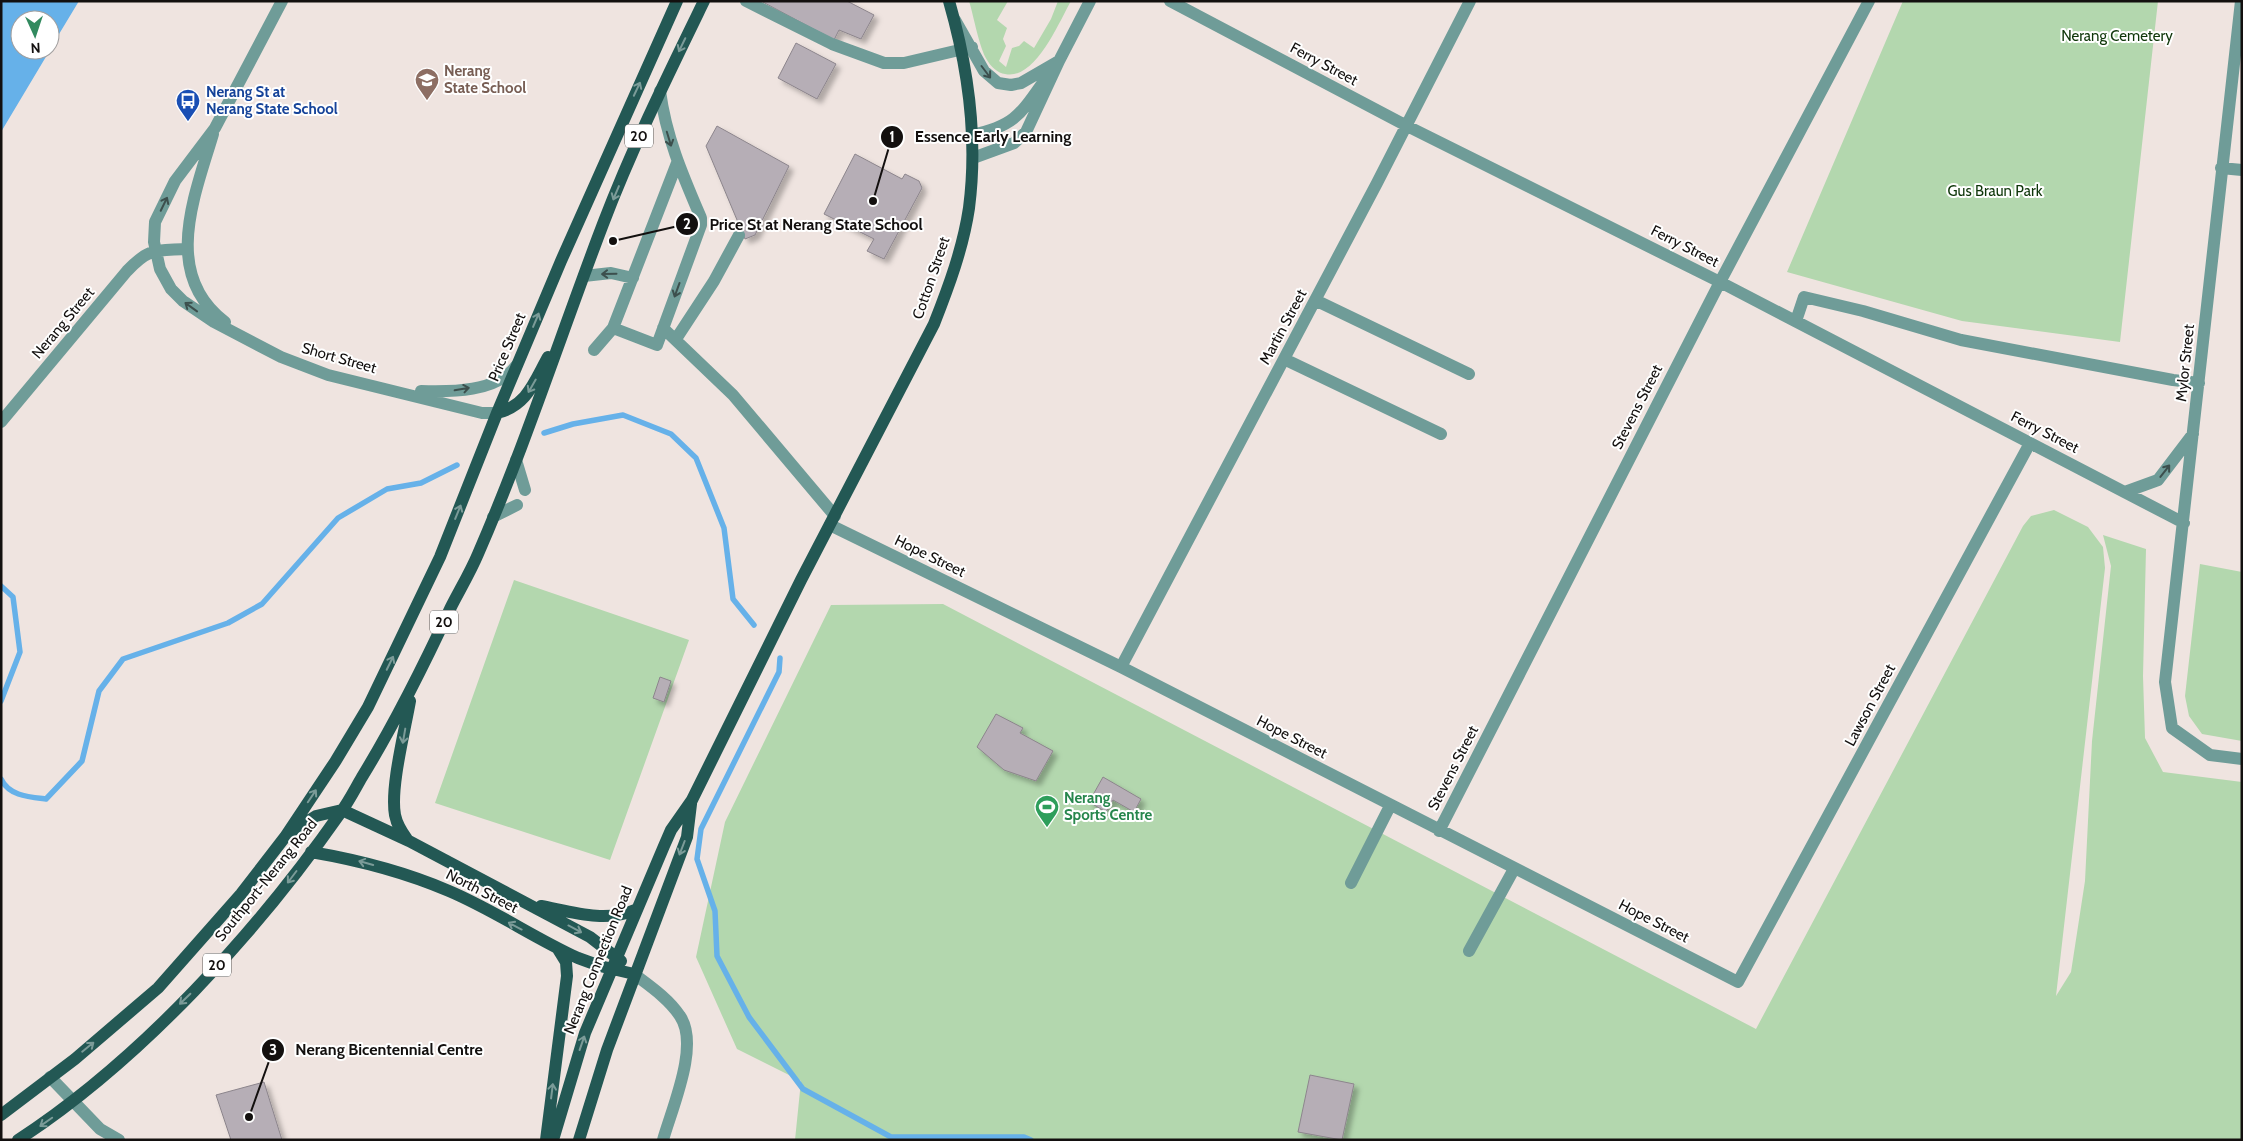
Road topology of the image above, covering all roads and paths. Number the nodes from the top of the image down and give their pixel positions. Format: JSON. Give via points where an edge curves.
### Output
{"nodes":[{"id":1,"x":282,"y":1,"type":"edge"},
{"id":2,"x":677,"y":1,"type":"edge"},
{"id":3,"x":704,"y":1,"type":"edge"},
{"id":4,"x":746,"y":1,"type":"edge"},
{"id":5,"x":949,"y":1,"type":"edge"},
{"id":6,"x":1090,"y":1,"type":"edge"},
{"id":7,"x":1170,"y":1,"type":"edge"},
{"id":8,"x":1470,"y":1,"type":"edge"},
{"id":9,"x":1869,"y":1,"type":"edge"},
{"id":10,"x":2241,"y":1,"type":"edge"},
{"id":11,"x":966,"y":48,"type":"junction"},
{"id":12,"x":1059,"y":61,"type":"junction"},
{"id":13,"x":660,"y":91,"type":"junction"},
{"id":14,"x":1407,"y":126,"type":"junction"},
{"id":15,"x":215,"y":128,"type":"junction"},
{"id":16,"x":972,"y":135,"type":"junction"},
{"id":17,"x":973,"y":158,"type":"junction"},
{"id":18,"x":677,"y":163,"type":"junction"},
{"id":19,"x":2221,"y":168,"type":"junction"},
{"id":20,"x":2242,"y":170,"type":"edge"},
{"id":21,"x":739,"y":235,"type":"dead end"},
{"id":22,"x":187,"y":249,"type":"junction"},
{"id":23,"x":155,"y":251,"type":"junction"},
{"id":24,"x":584,"y":276,"type":"junction"},
{"id":25,"x":633,"y":278,"type":"junction"},
{"id":26,"x":1720,"y":282,"type":"junction"},
{"id":27,"x":1315,"y":300,"type":"junction"},
{"id":28,"x":1796,"y":321,"type":"junction"},
{"id":29,"x":613,"y":328,"type":"junction"},
{"id":30,"x":663,"y":328,"type":"junction"},
{"id":31,"x":565,"y":329,"type":"junction"},
{"id":32,"x":676,"y":339,"type":"junction"},
{"id":33,"x":248,"y":340,"type":"junction"},
{"id":34,"x":594,"y":350,"type":"dead end"},
{"id":35,"x":1284,"y":359,"type":"junction"},
{"id":36,"x":517,"y":365,"type":"junction"},
{"id":37,"x":1468,"y":374,"type":"dead end"},
{"id":38,"x":2199,"y":383,"type":"junction"},
{"id":39,"x":396,"y":390,"type":"junction"},
{"id":40,"x":497,"y":413,"type":"junction"},
{"id":41,"x":1,"y":422,"type":"edge"},
{"id":42,"x":1441,"y":434,"type":"dead end"},
{"id":43,"x":2193,"y":434,"type":"junction"},
{"id":44,"x":2030,"y":443,"type":"junction"},
{"id":45,"x":516,"y":460,"type":"junction"},
{"id":46,"x":525,"y":490,"type":"dead end"},
{"id":47,"x":2125,"y":492,"type":"junction"},
{"id":48,"x":517,"y":505,"type":"dead end"},
{"id":49,"x":493,"y":517,"type":"junction"},
{"id":50,"x":832,"y":521,"type":"junction"},
{"id":51,"x":2184,"y":523,"type":"junction"},
{"id":52,"x":1121,"y":667,"type":"junction"},
{"id":53,"x":413,"y":688,"type":"junction"},
{"id":54,"x":368,"y":707,"type":"joint"},
{"id":55,"x":2242,"y":759,"type":"edge"},
{"id":56,"x":692,"y":800,"type":"junction"},
{"id":57,"x":1390,"y":806,"type":"junction"},
{"id":58,"x":342,"y":810,"type":"junction"},
{"id":59,"x":1439,"y":831,"type":"junction"},
{"id":60,"x":285,"y":837,"type":"junction"},
{"id":61,"x":409,"y":841,"type":"junction"},
{"id":62,"x":311,"y":852,"type":"junction"},
{"id":63,"x":1514,"y":868,"type":"junction"},
{"id":64,"x":1351,"y":883,"type":"dead end"},
{"id":65,"x":526,"y":903,"type":"junction"},
{"id":66,"x":635,"y":910,"type":"junction"},
{"id":67,"x":558,"y":949,"type":"junction"},
{"id":68,"x":1469,"y":951,"type":"dead end"},
{"id":69,"x":614,"y":963,"type":"junction"},
{"id":70,"x":634,"y":974,"type":"junction"},
{"id":71,"x":1738,"y":982,"type":"joint"},
{"id":72,"x":50,"y":1077,"type":"junction"},
{"id":73,"x":72,"y":1102,"type":"junction"},
{"id":74,"x":1,"y":1115,"type":"edge"},
{"id":75,"x":18,"y":1140,"type":"edge"},
{"id":76,"x":119,"y":1140,"type":"edge"},
{"id":77,"x":546,"y":1140,"type":"edge"},
{"id":78,"x":553,"y":1140,"type":"edge"},
{"id":79,"x":579,"y":1140,"type":"edge"},
{"id":80,"x":664,"y":1140,"type":"edge"}],
"edges":[{"from":1,"to":15,"type":"street"},
{"from":36,"to":2,"type":"main road","name":"Price Street","number":"20","one_way":true},
{"from":3,"to":13,"type":"main road","number":"20","one_way":true},
{"from":4,"to":11,"type":"street","via":[[832,44],[884,63],[904,63]]},
{"from":5,"to":11,"type":"main road"},
{"from":6,"to":12,"type":"street"},
{"from":7,"to":14,"type":"street","name":"Ferry Street"},
{"from":8,"to":14,"type":"street","name":"Martin Street"},
{"from":9,"to":26,"type":"street","name":"Stevens Street"},
{"from":10,"to":19,"type":"street","name":"Mylor Street"},
{"from":11,"to":12,"type":"street","one_way":true,"via":[[988,75],[1007,85],[1022,83]]},
{"from":11,"to":16,"type":"main road"},
{"from":12,"to":16,"type":"street","via":[[1014,119],[995,129]]},
{"from":12,"to":17,"type":"street","via":[[1023,136],[1014,143]]},
{"from":13,"to":18,"type":"street","one_way":true,"via":[[666,129]]},
{"from":13,"to":24,"type":"main road","number":"20","one_way":true},
{"from":14,"to":26,"type":"street","name":"Ferry Street"},
{"from":14,"to":27,"type":"street","name":"Martin Street"},
{"from":15,"to":22,"type":"street","via":[[188,224]]},
{"from":23,"to":15,"type":"street","one_way":true,"via":[[155,222],[175,181]]},
{"from":16,"to":17,"type":"main road"},
{"from":17,"to":50,"type":"main road","name":"Cotton Street","via":[[964,233],[937,316]]},
{"from":18,"to":25,"type":"street"},
{"from":18,"to":30,"type":"street","one_way":true,"via":[[702,222]]},
{"from":19,"to":20,"type":"street"},
{"from":19,"to":38,"type":"street","name":"Mylor Street"},
{"from":21,"to":32,"type":"street"},
{"from":22,"to":23,"type":"street","name":"Nerang Street"},
{"from":22,"to":33,"type":"street","name":"Short Street","via":[[194,281],[204,300]]},
{"from":33,"to":23,"type":"street","name":"Short Street","one_way":true,"via":[[183,301],[171,289]]},
{"from":23,"to":41,"type":"street","name":"Nerang Street","via":[[142,256],[127,271]]},
{"from":25,"to":24,"type":"street","one_way":true,"via":[[611,273]]},
{"from":24,"to":31,"type":"main road","number":"20"},
{"from":25,"to":29,"type":"street"},
{"from":26,"to":28,"type":"street","name":"Ferry Street"},
{"from":26,"to":59,"type":"street","name":"Stevens Street"},
{"from":27,"to":35,"type":"street","name":"Martin Street"},
{"from":27,"to":37,"type":"street"},
{"from":28,"to":38,"type":"street","via":[[1804,298],[1863,311],[1961,340]]},
{"from":28,"to":44,"type":"street","name":"Ferry Street"},
{"from":29,"to":30,"type":"street","via":[[657,345]]},
{"from":29,"to":34,"type":"street"},
{"from":30,"to":32,"type":"street"},
{"from":31,"to":40,"type":"main road","one_way":true,"via":[[522,401],[514,408]]},
{"from":31,"to":45,"type":"main road","number":"20"},
{"from":32,"to":50,"type":"street","via":[[733,395]]},
{"from":33,"to":39,"type":"street","name":"Short Street","via":[[280,357],[328,375]]},
{"from":35,"to":42,"type":"street"},
{"from":35,"to":52,"type":"street","name":"Martin Street"},
{"from":39,"to":36,"type":"street","name":"Short Street","one_way":true,"via":[[438,392],[487,385],[505,377]]},
{"from":36,"to":40,"type":"main road","name":"Price Street","number":"20"},
{"from":38,"to":43,"type":"street","name":"Mylor Street"},
{"from":39,"to":40,"type":"street","name":"Short Street","via":[[482,413]]},
{"from":54,"to":40,"type":"main road","name":"Price Street","number":"20","one_way":true,"via":[[440,557]]},
{"from":47,"to":43,"type":"street","one_way":true,"via":[[2158,480]]},
{"from":43,"to":51,"type":"street","name":"Mylor Street"},
{"from":44,"to":47,"type":"street","name":"Ferry Street"},
{"from":44,"to":71,"type":"street","name":"Lawson Street"},
{"from":45,"to":46,"type":"street"},
{"from":45,"to":49,"type":"main road","number":"20"},
{"from":47,"to":51,"type":"street","name":"Ferry Street"},
{"from":48,"to":49,"type":"street"},
{"from":49,"to":53,"type":"main road","number":"20"},
{"from":50,"to":52,"type":"street","name":"Hope Street"},
{"from":50,"to":56,"type":"main road","name":"Nerang Connection Road"},
{"from":51,"to":55,"type":"street","name":"Mylor Street","via":[[2165,682],[2172,728],[2210,755]]},
{"from":52,"to":57,"type":"street","name":"Hope Street"},
{"from":53,"to":58,"type":"main road","name":"Southport-Nerang Road","number":"20"},
{"from":53,"to":61,"type":"main road","one_way":true,"via":[[394,794],[399,828]]},
{"from":60,"to":54,"type":"main road","name":"Southport-Nerang Road","number":"20","one_way":true},
{"from":56,"to":66,"type":"main road","name":"Nerang Connection Road","via":[[671,830]]},
{"from":56,"to":70,"type":"main road","name":"Nerang Connection Road","one_way":true,"via":[[686,837]]},
{"from":57,"to":59,"type":"street","name":"Hope Street"},
{"from":57,"to":64,"type":"street"},
{"from":58,"to":60,"type":"main road","via":[[316,816]]},
{"from":58,"to":61,"type":"main road","name":"North Street"},
{"from":58,"to":62,"type":"main road","name":"Southport-Nerang Road","number":"20"},
{"from":59,"to":63,"type":"street","name":"Hope Street"},
{"from":72,"to":60,"type":"main road","name":"Southport-Nerang Road","number":"20","one_way":true,"via":[[158,988],[242,894]]},
{"from":61,"to":65,"type":"main road","name":"North Street"},
{"from":67,"to":62,"type":"main road","name":"North Street","one_way":true,"via":[[451,892],[349,859]]},
{"from":62,"to":73,"type":"main road","name":"Southport-Nerang Road","number":"20","one_way":true,"via":[[234,947],[193,991]]},
{"from":63,"to":68,"type":"street"},
{"from":63,"to":71,"type":"street","name":"Hope Street"},
{"from":65,"to":66,"type":"main road","via":[[601,917],[615,917]]},
{"from":65,"to":69,"type":"main road","name":"North Street","one_way":true,"via":[[590,937]]},
{"from":66,"to":69,"type":"main road","name":"Nerang Connection Road"},
{"from":67,"to":69,"type":"main road","name":"North Street","via":[[578,958]]},
{"from":77,"to":67,"type":"main road","one_way":true,"via":[[567,976],[566,962]]},
{"from":69,"to":70,"type":"main road","name":"North Street"},
{"from":78,"to":69,"type":"main road","name":"Nerang Connection Road","one_way":true,"via":[[576,1058]]},
{"from":70,"to":79,"type":"main road","name":"Nerang Connection Road"},
{"from":70,"to":80,"type":"street","name":"North Street","via":[[680,1016],[688,1037],[685,1062]]},
{"from":72,"to":73,"type":"street"},
{"from":72,"to":74,"type":"main road","name":"Southport-Nerang Road","number":"20"},
{"from":73,"to":75,"type":"main road","name":"Southport-Nerang Road","number":"20","one_way":true},
{"from":73,"to":76,"type":"street","via":[[104,1132]]}]}
